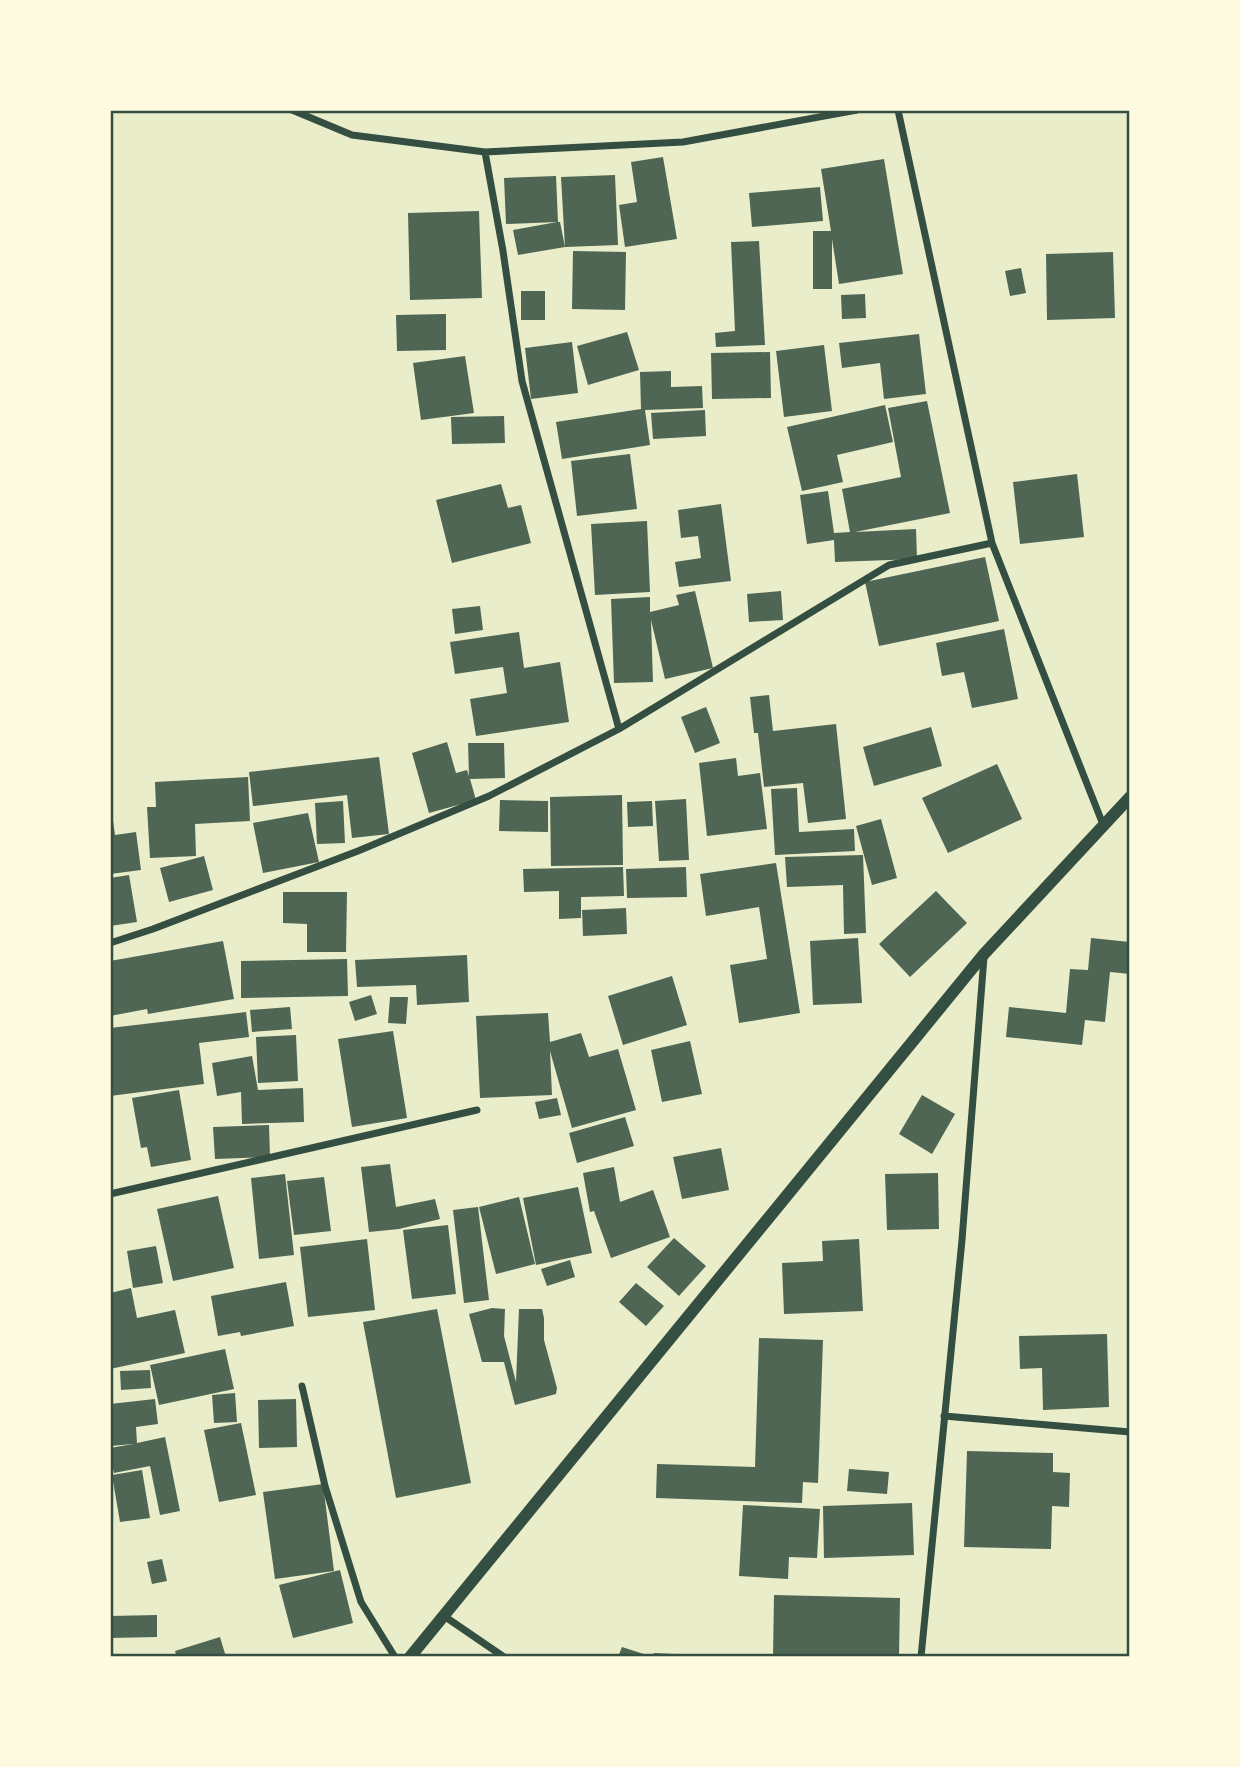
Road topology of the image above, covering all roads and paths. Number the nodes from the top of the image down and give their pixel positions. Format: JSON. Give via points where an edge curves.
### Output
{"nodes":[{"id":1,"x":292,"y":110,"type":"edge"},
{"id":2,"x":857,"y":110,"type":"edge"},
{"id":3,"x":898,"y":110,"type":"edge"},
{"id":4,"x":485,"y":152,"type":"junction"},
{"id":5,"x":992,"y":543,"type":"junction"},
{"id":6,"x":619,"y":729,"type":"junction"},
{"id":7,"x":1130,"y":797,"type":"edge"},
{"id":8,"x":1104,"y":827,"type":"junction"},
{"id":9,"x":110,"y":943,"type":"edge"},
{"id":10,"x":984,"y":954,"type":"junction"},
{"id":11,"x":477,"y":1110,"type":"dead end"},
{"id":12,"x":110,"y":1194,"type":"edge"},
{"id":13,"x":302,"y":1386,"type":"dead end"},
{"id":14,"x":944,"y":1416,"type":"junction"},
{"id":15,"x":1130,"y":1432,"type":"edge"},
{"id":16,"x":444,"y":1616,"type":"junction"},
{"id":17,"x":396,"y":1657,"type":"edge"},
{"id":18,"x":410,"y":1657,"type":"edge"},
{"id":19,"x":504,"y":1657,"type":"edge"},
{"id":20,"x":922,"y":1657,"type":"edge"}],
"edges":[{"from":1,"to":4,"type":"street","via":[[352,135]]},
{"from":2,"to":4,"type":"street","via":[[683,142]]},
{"from":3,"to":5,"type":"street"},
{"from":4,"to":6,"type":"street","via":[[522,381]]},
{"from":5,"to":6,"type":"street","via":[[889,565]]},
{"from":5,"to":8,"type":"street"},
{"from":6,"to":9,"type":"street","via":[[489,796],[358,851]]},
{"from":7,"to":8,"type":"street"},
{"from":8,"to":10,"type":"street"},
{"from":10,"to":14,"type":"street"},
{"from":10,"to":16,"type":"street"},
{"from":11,"to":12,"type":"street"},
{"from":13,"to":17,"type":"street","via":[[325,1486],[360,1602]]},
{"from":14,"to":15,"type":"street"},
{"from":14,"to":20,"type":"street"},
{"from":16,"to":18,"type":"street"},
{"from":16,"to":19,"type":"street"}]}
